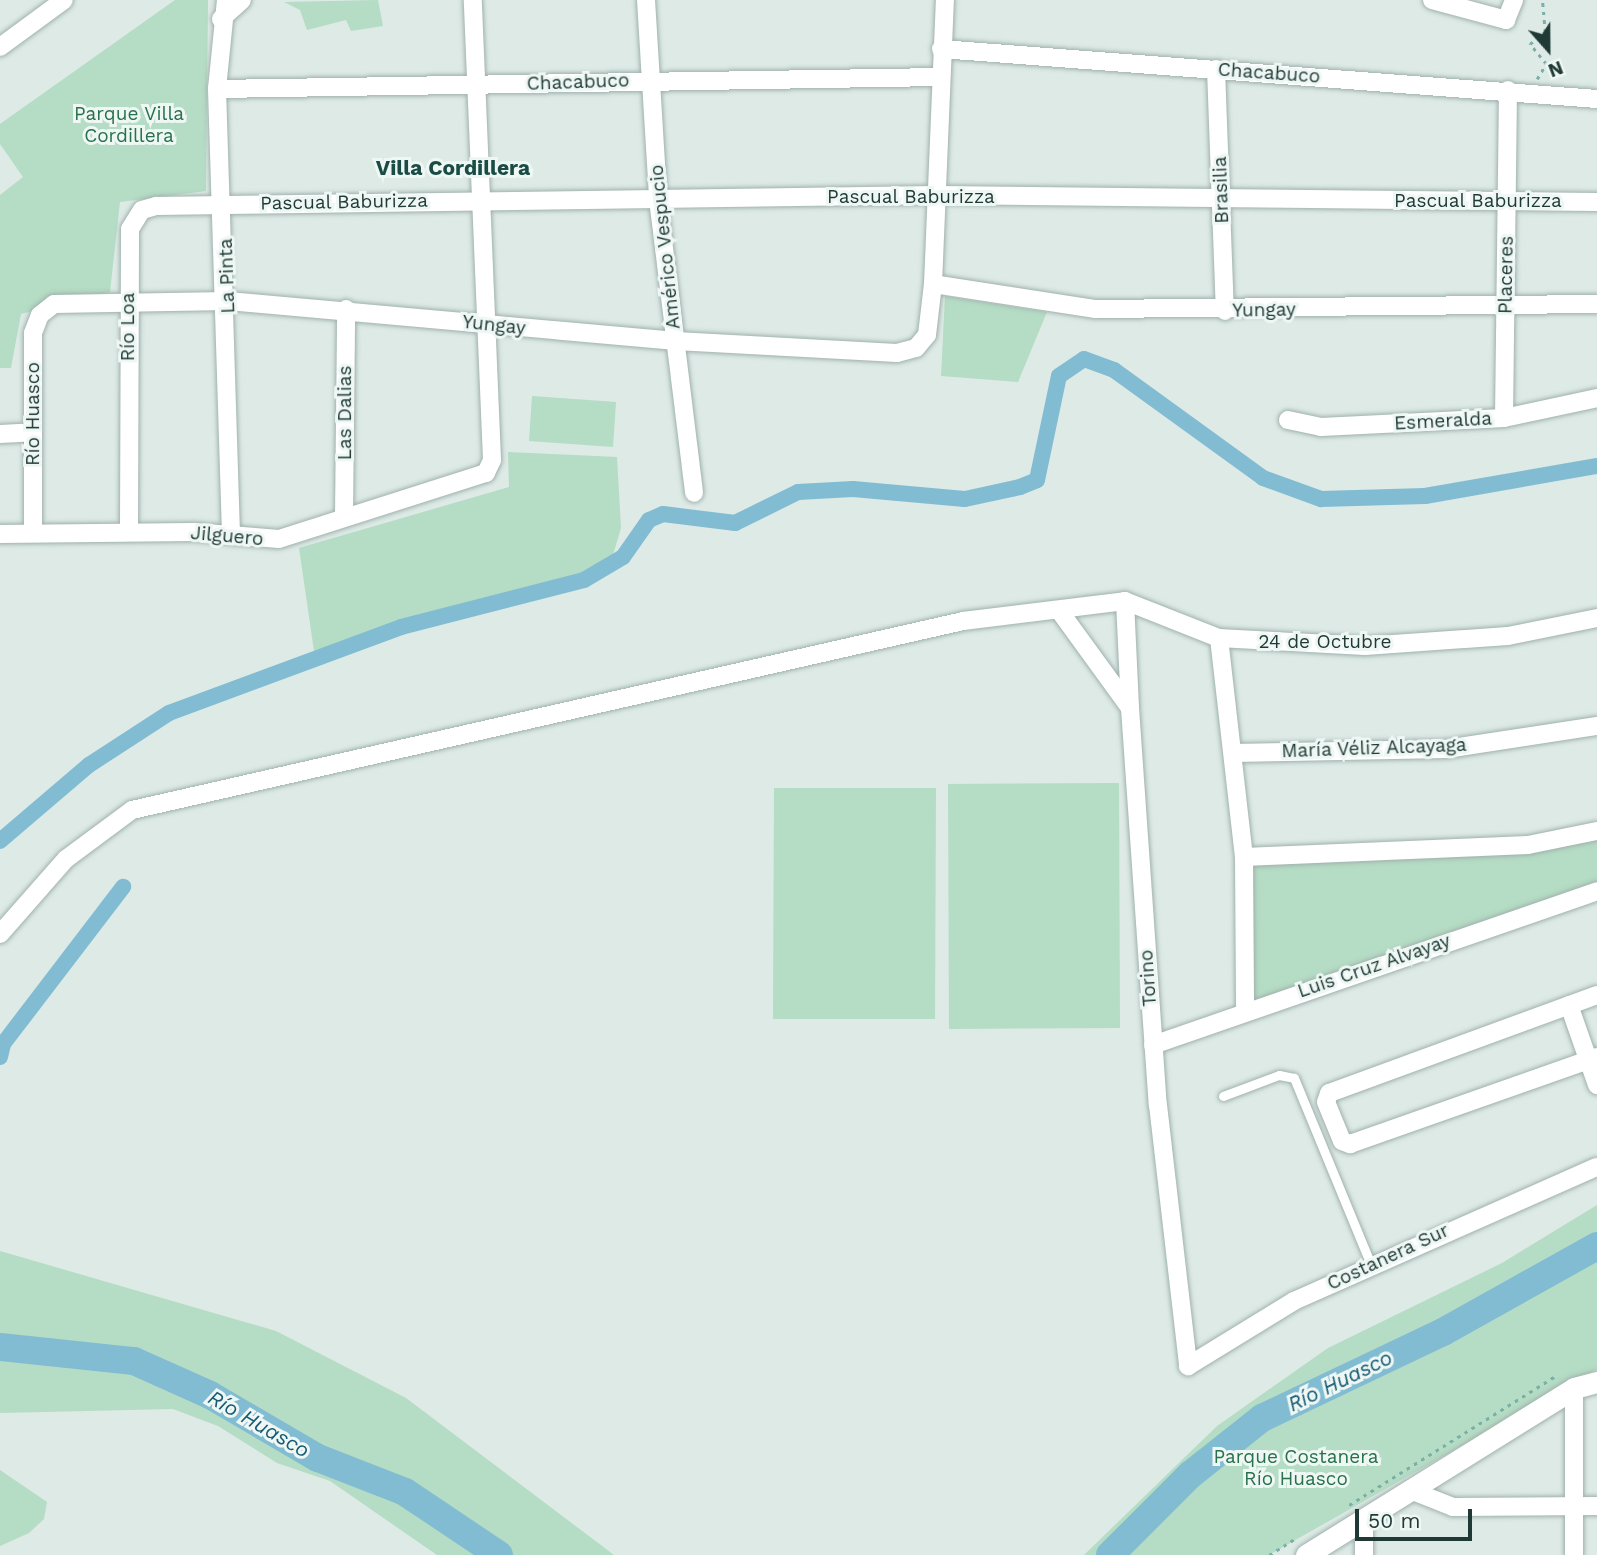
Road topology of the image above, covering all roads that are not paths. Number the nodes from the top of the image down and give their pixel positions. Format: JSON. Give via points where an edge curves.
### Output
{"nodes":[{"id":1,"x":64,"y":0,"type":"edge"},
{"id":2,"x":226,"y":0,"type":"edge"},
{"id":3,"x":242,"y":0,"type":"edge"},
{"id":4,"x":473,"y":0,"type":"edge"},
{"id":5,"x":646,"y":0,"type":"edge"},
{"id":6,"x":945,"y":0,"type":"edge"},
{"id":7,"x":1432,"y":0,"type":"edge"},
{"id":8,"x":1514,"y":0,"type":"edge"},
{"id":9,"x":221,"y":19,"type":"junction"},
{"id":10,"x":0,"y":47,"type":"edge"},
{"id":11,"x":941,"y":50,"type":"junction"},
{"id":12,"x":1216,"y":69,"type":"junction"},
{"id":13,"x":939,"y":77,"type":"junction"},
{"id":14,"x":649,"y":80,"type":"junction"},
{"id":15,"x":478,"y":86,"type":"junction"},
{"id":16,"x":217,"y":89,"type":"junction"},
{"id":17,"x":1508,"y":90,"type":"junction"},
{"id":18,"x":1597,"y":99,"type":"edge"},
{"id":19,"x":937,"y":195,"type":"junction"},
{"id":20,"x":658,"y":199,"type":"junction"},
{"id":21,"x":485,"y":200,"type":"junction"},
{"id":22,"x":1221,"y":201,"type":"junction"},
{"id":23,"x":1507,"y":201,"type":"junction"},
{"id":24,"x":1597,"y":202,"type":"edge"},
{"id":25,"x":224,"y":205,"type":"junction"},
{"id":26,"x":933,"y":284,"type":"junction"},
{"id":27,"x":228,"y":301,"type":"junction"},
{"id":28,"x":127,"y":302,"type":"junction"},
{"id":29,"x":54,"y":304,"type":"joint"},
{"id":30,"x":1597,"y":304,"type":"edge"},
{"id":31,"x":1505,"y":305,"type":"junction"},
{"id":32,"x":346,"y":309,"type":"junction"},
{"id":33,"x":1225,"y":311,"type":"junction"},
{"id":34,"x":487,"y":324,"type":"junction"},
{"id":35,"x":676,"y":341,"type":"junction"},
{"id":36,"x":1597,"y":398,"type":"edge"},
{"id":37,"x":1504,"y":418,"type":"junction"},
{"id":38,"x":1289,"y":420,"type":"dead end"},
{"id":39,"x":33,"y":432,"type":"junction"},
{"id":40,"x":0,"y":434,"type":"edge"},
{"id":41,"x":694,"y":493,"type":"dead end"},
{"id":42,"x":344,"y":517,"type":"junction"},
{"id":43,"x":129,"y":531,"type":"junction"},
{"id":44,"x":33,"y":533,"type":"junction"},
{"id":45,"x":231,"y":533,"type":"junction"},
{"id":46,"x":0,"y":534,"type":"edge"},
{"id":47,"x":1125,"y":601,"type":"junction"},
{"id":48,"x":1061,"y":613,"type":"junction"},
{"id":49,"x":1597,"y":618,"type":"edge"},
{"id":50,"x":1219,"y":638,"type":"junction"},
{"id":51,"x":1130,"y":708,"type":"junction"},
{"id":52,"x":1597,"y":726,"type":"edge"},
{"id":53,"x":1233,"y":753,"type":"junction"},
{"id":54,"x":1597,"y":831,"type":"edge"},
{"id":55,"x":1244,"y":857,"type":"junction"},
{"id":56,"x":1597,"y":891,"type":"edge"},
{"id":57,"x":0,"y":934,"type":"edge"},
{"id":58,"x":1597,"y":995,"type":"edge"},
{"id":59,"x":1569,"y":1005,"type":"junction"},
{"id":60,"x":1245,"y":1010,"type":"junction"},
{"id":61,"x":1153,"y":1045,"type":"junction"},
{"id":62,"x":1593,"y":1059,"type":"edge"},
{"id":63,"x":1597,"y":1085,"type":"edge"},
{"id":64,"x":1223,"y":1096,"type":"dead end"},
{"id":65,"x":1597,"y":1167,"type":"edge"},
{"id":66,"x":1371,"y":1265,"type":"junction"},
{"id":67,"x":1188,"y":1366,"type":"joint"},
{"id":68,"x":1597,"y":1382,"type":"edge"},
{"id":69,"x":1574,"y":1388,"type":"junction"},
{"id":70,"x":1410,"y":1490,"type":"junction"},
{"id":71,"x":1573,"y":1506,"type":"junction"},
{"id":72,"x":1597,"y":1506,"type":"edge"},
{"id":73,"x":1364,"y":1518,"type":"junction"},
{"id":74,"x":1306,"y":1555,"type":"edge"},
{"id":75,"x":1364,"y":1555,"type":"edge"},
{"id":76,"x":1574,"y":1555,"type":"edge"}],
"edges":[{"from":1,"to":10,"type":"street"},
{"from":2,"to":9,"type":"street","name":"La Pinta"},
{"from":3,"to":9,"type":"street"},
{"from":4,"to":15,"type":"street"},
{"from":5,"to":14,"type":"street","name":"Américo Vespucio"},
{"from":6,"to":11,"type":"street"},
{"from":7,"to":8,"type":"street","via":[[1506,20]]},
{"from":9,"to":16,"type":"street","name":"La Pinta"},
{"from":11,"to":12,"type":"street","name":"Chacabuco"},
{"from":11,"to":13,"type":"street"},
{"from":12,"to":17,"type":"street","name":"Chacabuco"},
{"from":12,"to":22,"type":"street","name":"Brasilia"},
{"from":13,"to":14,"type":"street","name":"Chacabuco"},
{"from":13,"to":19,"type":"street"},
{"from":14,"to":15,"type":"street","name":"Chacabuco"},
{"from":14,"to":20,"type":"street","name":"Américo Vespucio"},
{"from":15,"to":16,"type":"street","name":"Chacabuco"},
{"from":15,"to":21,"type":"street"},
{"from":16,"to":25,"type":"street","name":"La Pinta"},
{"from":17,"to":18,"type":"street","name":"Chacabuco"},
{"from":17,"to":23,"type":"street","name":"Placeres"},
{"from":19,"to":20,"type":"street","name":"Pascual Baburizza"},
{"from":19,"to":22,"type":"street","name":"Pascual Baburizza"},
{"from":19,"to":26,"type":"street"},
{"from":20,"to":21,"type":"street","name":"Pascual Baburizza"},
{"from":20,"to":35,"type":"street","name":"Américo Vespucio"},
{"from":21,"to":25,"type":"street","name":"Pascual Baburizza"},
{"from":21,"to":34,"type":"street"},
{"from":22,"to":23,"type":"street","name":"Pascual Baburizza"},
{"from":22,"to":33,"type":"street","name":"Brasilia"},
{"from":23,"to":24,"type":"street","name":"Pascual Baburizza"},
{"from":23,"to":31,"type":"street","name":"Placeres"},
{"from":25,"to":27,"type":"street","name":"La Pinta"},
{"from":25,"to":28,"type":"street","name":"Río Loa","via":[[156,206],[133,218]]},
{"from":26,"to":33,"type":"street","name":"Yungay","via":[[1095,309]]},
{"from":26,"to":35,"type":"street","name":"Yungay","via":[[927,335],[916,348],[897,353]]},
{"from":27,"to":28,"type":"street","name":"Yungay"},
{"from":27,"to":32,"type":"street","name":"Yungay"},
{"from":27,"to":45,"type":"street","name":"La Pinta"},
{"from":28,"to":29,"type":"street","name":"Yungay"},
{"from":28,"to":43,"type":"street","name":"Río Loa"},
{"from":29,"to":39,"type":"street","name":"Río Huasco","via":[[40,315],[33,333]]},
{"from":30,"to":31,"type":"street","name":"Yungay"},
{"from":31,"to":33,"type":"street","name":"Yungay"},
{"from":31,"to":37,"type":"street","name":"Placeres"},
{"from":32,"to":34,"type":"street","name":"Yungay"},
{"from":32,"to":42,"type":"street","name":"Las Dalias"},
{"from":34,"to":35,"type":"street","name":"Yungay"},
{"from":34,"to":42,"type":"street","name":"Jilguero","via":[[492,460],[486,473]]},
{"from":35,"to":41,"type":"street","name":"Américo Vespucio"},
{"from":36,"to":37,"type":"street","name":"Esmeralda"},
{"from":37,"to":38,"type":"street","name":"Esmeralda","via":[[1321,427]]},
{"from":39,"to":40,"type":"street"},
{"from":39,"to":44,"type":"street","name":"Río Huasco"},
{"from":42,"to":45,"type":"street","name":"Jilguero","via":[[279,539]]},
{"from":43,"to":44,"type":"street","name":"Jilguero"},
{"from":43,"to":45,"type":"street","name":"Jilguero"},
{"from":44,"to":46,"type":"street","name":"Jilguero"},
{"from":47,"to":48,"type":"street"},
{"from":47,"to":50,"type":"street","name":"24 de Octubre"},
{"from":47,"to":51,"type":"street","name":"Torino"},
{"from":48,"to":51,"type":"street"},
{"from":48,"to":57,"type":"street","via":[[950,623],[132,810],[66,859]]},
{"from":49,"to":50,"type":"street","name":"24 de Octubre","via":[[1508,636],[1365,646]]},
{"from":50,"to":53,"type":"street"},
{"from":51,"to":61,"type":"street","name":"Torino"},
{"from":52,"to":53,"type":"street","name":"María Véliz Alcayaga","via":[[1446,749]]},
{"from":53,"to":55,"type":"street"},
{"from":54,"to":55,"type":"street","via":[[1528,845]]},
{"from":55,"to":60,"type":"street"},
{"from":56,"to":60,"type":"street","name":"Luis Cruz Alvayay"},
{"from":58,"to":59,"type":"street"},
{"from":59,"to":62,"type":"street"},
{"from":59,"to":62,"type":"street","via":[[1329,1093],[1326,1102],[1342,1141],[1350,1144]]},
{"from":60,"to":61,"type":"street","name":"Luis Cruz Alvayay"},
{"from":61,"to":67,"type":"street","name":"Torino"},
{"from":62,"to":63,"type":"street"},
{"from":64,"to":66,"type":"lane","via":[[1279,1075],[1294,1078]]},
{"from":65,"to":66,"type":"street","name":"Costanera Sur"},
{"from":66,"to":67,"type":"street","name":"Costanera Sur","via":[[1294,1301]]},
{"from":68,"to":69,"type":"main road"},
{"from":69,"to":70,"type":"main road"},
{"from":69,"to":71,"type":"street"},
{"from":70,"to":71,"type":"street","via":[[1453,1507]]},
{"from":70,"to":73,"type":"main road"},
{"from":71,"to":72,"type":"street"},
{"from":71,"to":76,"type":"street"},
{"from":73,"to":74,"type":"main road"},
{"from":73,"to":75,"type":"street"}]}
